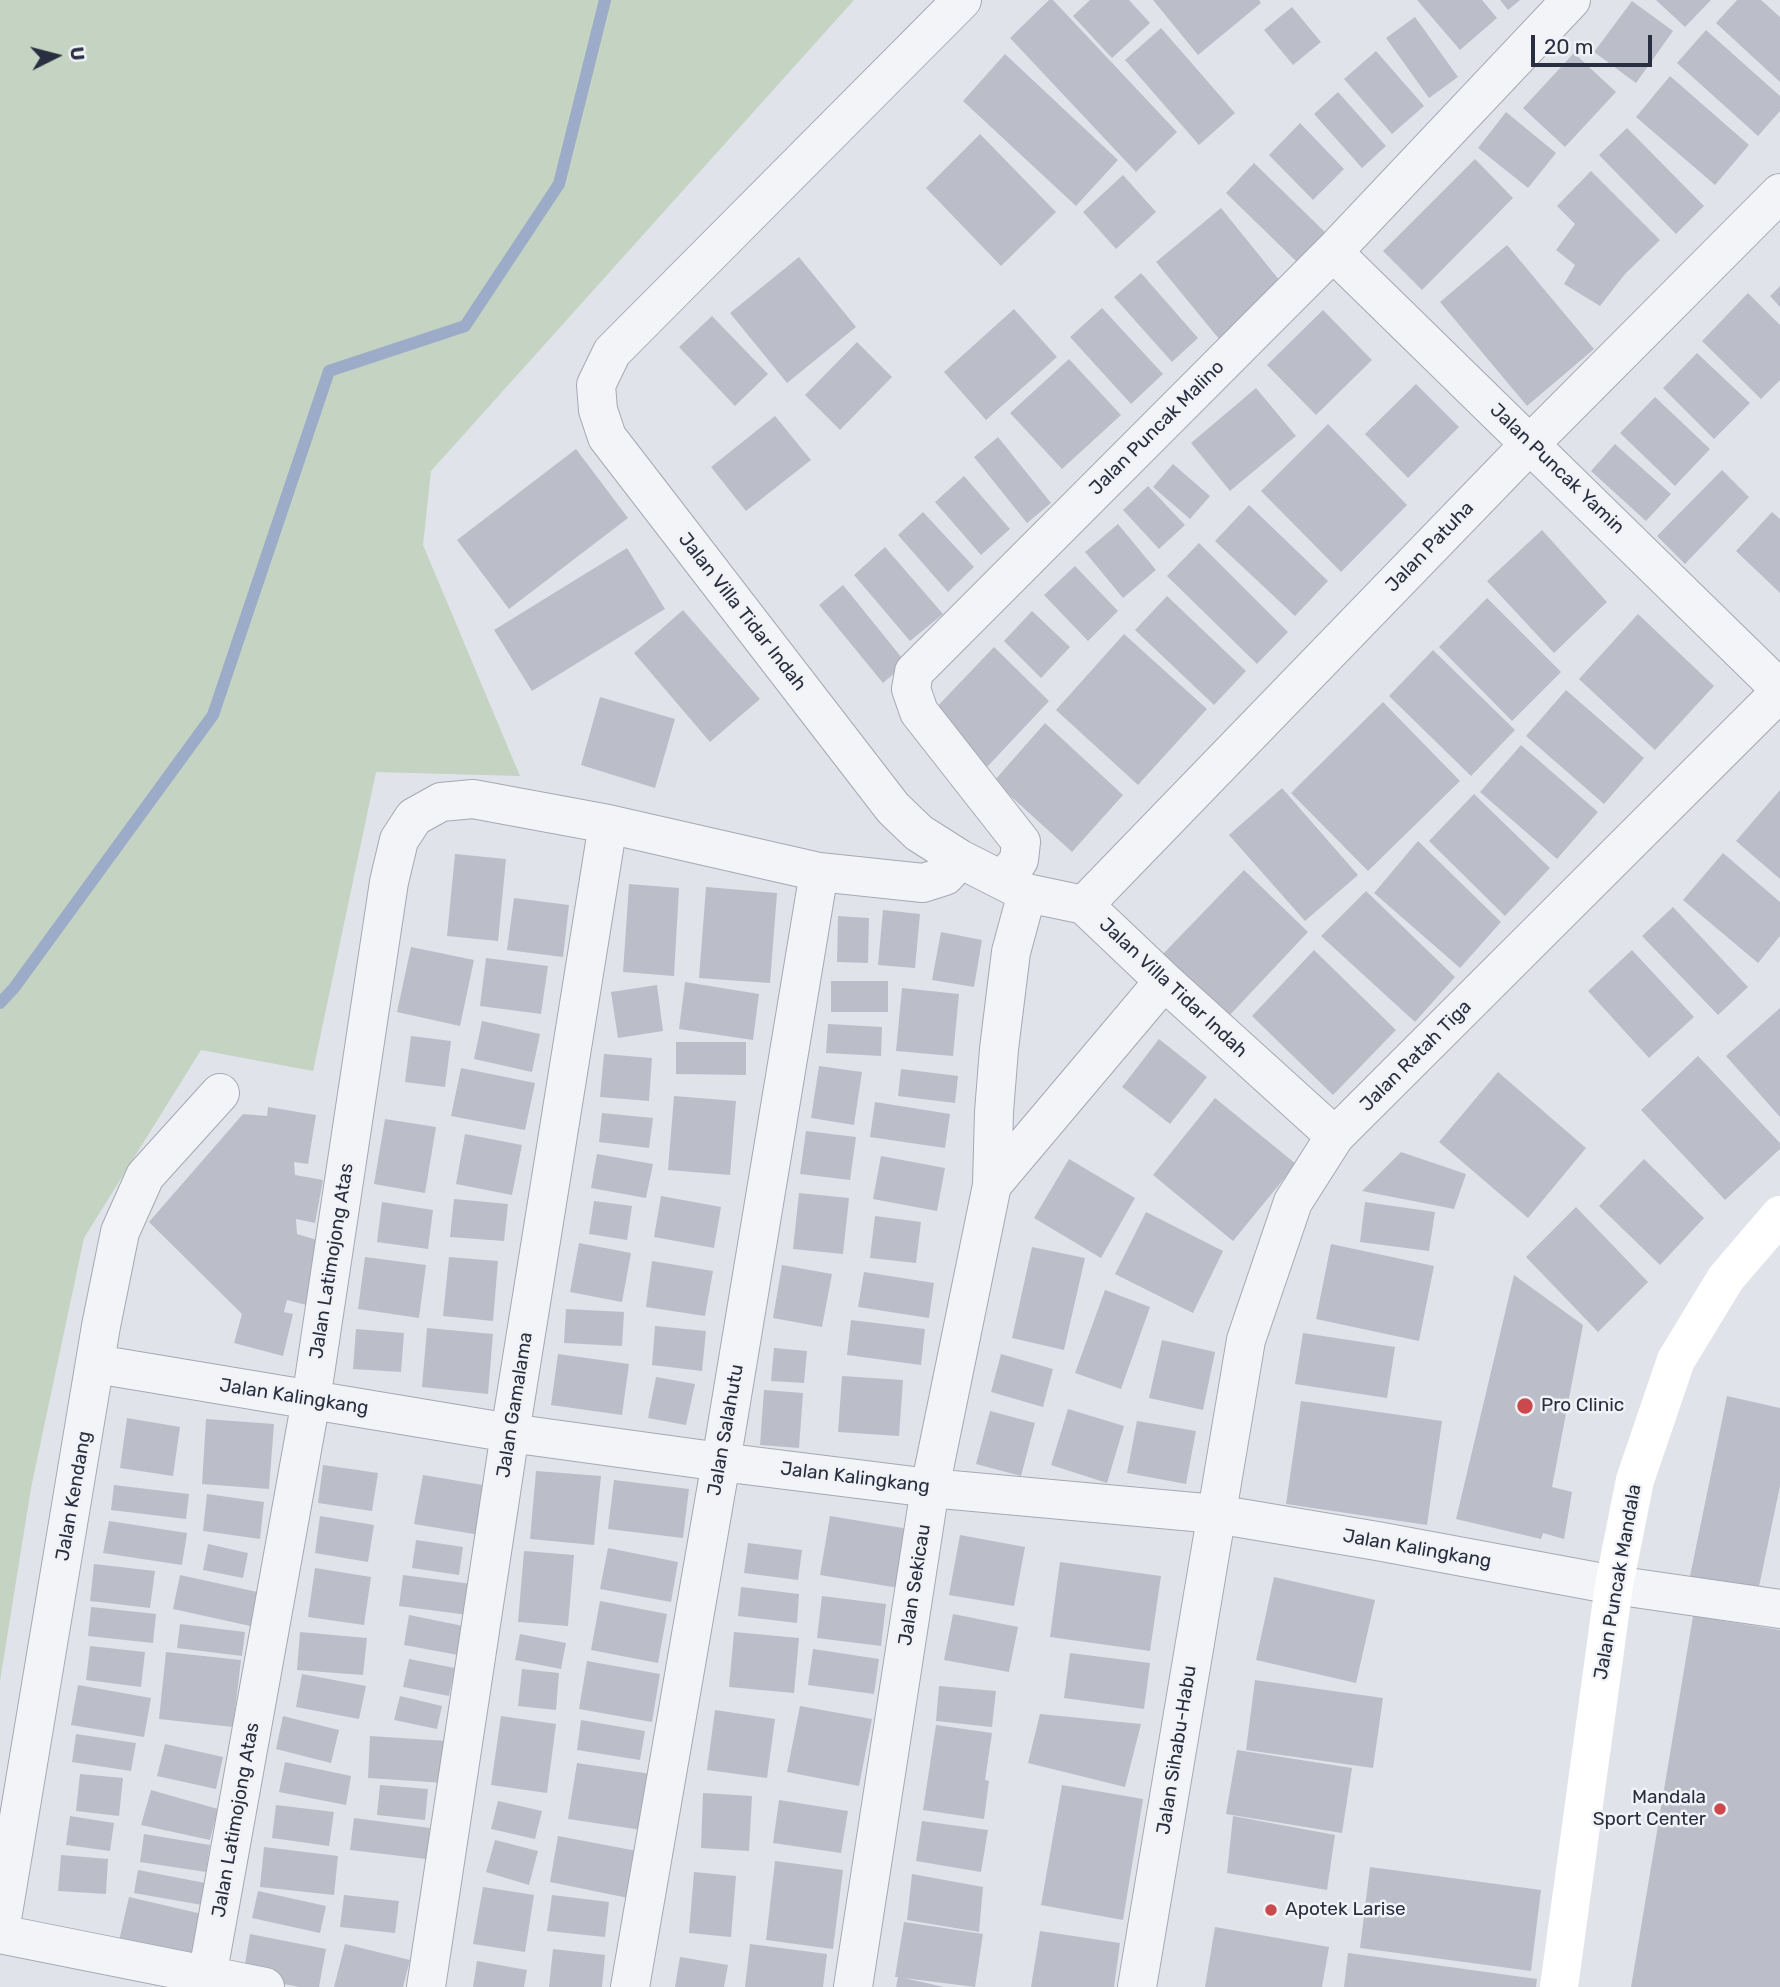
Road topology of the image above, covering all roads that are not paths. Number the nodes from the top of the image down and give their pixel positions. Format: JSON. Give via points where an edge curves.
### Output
{"nodes":[{"id":1,"x":962,"y":0,"type":"edge"},
{"id":2,"x":1571,"y":0,"type":"edge"},
{"id":3,"x":1780,"y":193,"type":"edge"},
{"id":4,"x":1333,"y":252,"type":"junction"},
{"id":5,"x":1531,"y":443,"type":"junction"},
{"id":6,"x":1780,"y":691,"type":"edge"},
{"id":7,"x":608,"y":824,"type":"junction"},
{"id":8,"x":960,"y":859,"type":"junction"},
{"id":9,"x":818,"y":872,"type":"junction"},
{"id":10,"x":1015,"y":886,"type":"junction"},
{"id":11,"x":1084,"y":905,"type":"junction"},
{"id":12,"x":1164,"y":981,"type":"junction"},
{"id":13,"x":220,"y":1093,"type":"dead end"},
{"id":14,"x":1335,"y":1136,"type":"junction"},
{"id":15,"x":992,"y":1185,"type":"junction"},
{"id":16,"x":1780,"y":1215,"type":"edge"},
{"id":17,"x":96,"y":1364,"type":"junction"},
{"id":18,"x":311,"y":1400,"type":"junction"},
{"id":19,"x":510,"y":1433,"type":"junction"},
{"id":20,"x":721,"y":1462,"type":"junction"},
{"id":21,"x":930,"y":1488,"type":"junction"},
{"id":22,"x":1216,"y":1514,"type":"junction"},
{"id":23,"x":1614,"y":1585,"type":"junction"},
{"id":24,"x":1780,"y":1609,"type":"edge"},
{"id":25,"x":0,"y":1933,"type":"edge"},
{"id":26,"x":207,"y":1977,"type":"junction"},
{"id":27,"x":265,"y":1987,"type":"edge"},
{"id":28,"x":426,"y":1987,"type":"edge"},
{"id":29,"x":630,"y":1987,"type":"edge"},
{"id":30,"x":853,"y":1987,"type":"edge"},
{"id":31,"x":1138,"y":1987,"type":"edge"},
{"id":32,"x":1559,"y":1987,"type":"edge"}],
"edges":[{"from":1,"to":8,"type":"street","name":"Jalan Villa Tidar Indah","via":[[612,352],[596,384],[598,410],[615,448],[893,808]]},
{"from":2,"to":4,"type":"street","name":"Jalan Puncak Malino"},
{"from":3,"to":5,"type":"street","name":"Jalan Patuha"},
{"from":4,"to":5,"type":"street","name":"Jalan Puncak Yamin"},
{"from":4,"to":10,"type":"street","name":"Jalan Puncak Malino","via":[[914,672],[911,689],[919,712],[1021,842]]},
{"from":5,"to":6,"type":"street","name":"Jalan Puncak Yamin"},
{"from":5,"to":11,"type":"street","name":"Jalan Patuha"},
{"from":6,"to":14,"type":"street","name":"Jalan Ratah Tiga"},
{"from":7,"to":9,"type":"street","name":"Jalan Latimojong Atas"},
{"from":7,"to":18,"type":"street","name":"Jalan Latimojong Atas","via":[[473,799],[432,807],[414,817],[399,840],[389,881]]},
{"from":7,"to":19,"type":"street","name":"Jalan Gamalama"},
{"from":8,"to":9,"type":"street","name":"Jalan Latimojong Atas","via":[[945,876],[923,883]]},
{"from":8,"to":10,"type":"street","name":"Jalan Villa Tidar Indah"},
{"from":9,"to":20,"type":"street","name":"Jalan Salahutu"},
{"from":10,"to":11,"type":"street","name":"Jalan Villa Tidar Indah"},
{"from":10,"to":15,"type":"street","name":"Jalan Sekicau","via":[[994,1112]]},
{"from":11,"to":12,"type":"street","name":"Jalan Villa Tidar Indah"},
{"from":12,"to":14,"type":"street","name":"Jalan Villa Tidar Indah"},
{"from":12,"to":15,"type":"street"},
{"from":13,"to":17,"type":"street","name":"Jalan Kendang","via":[[145,1177],[120,1232]]},
{"from":14,"to":22,"type":"street","name":"Jalan Ratah Tiga","via":[[1293,1202],[1246,1340]]},
{"from":15,"to":21,"type":"street","name":"Jalan Sekicau"},
{"from":16,"to":23,"type":"main road","name":"Jalan Puncak Mandala","via":[[1727,1278],[1676,1360],[1635,1480]]},
{"from":17,"to":18,"type":"street","name":"Jalan Kalingkang"},
{"from":17,"to":25,"type":"street","name":"Jalan Kendang"},
{"from":18,"to":19,"type":"street","name":"Jalan Kalingkang"},
{"from":18,"to":26,"type":"street","name":"Jalan Latimojong Atas"},
{"from":19,"to":20,"type":"street","name":"Jalan Kalingkang"},
{"from":19,"to":28,"type":"street","name":"Jalan Gamalama"},
{"from":20,"to":21,"type":"street","name":"Jalan Kalingkang"},
{"from":20,"to":29,"type":"street","name":"Jalan Salahutu"},
{"from":21,"to":22,"type":"street","name":"Jalan Kalingkang"},
{"from":21,"to":30,"type":"street","name":"Jalan Sekicau"},
{"from":22,"to":23,"type":"street","name":"Jalan Kalingkang"},
{"from":22,"to":31,"type":"street","name":"Jalan Sihabu-Habu"},
{"from":23,"to":24,"type":"street","name":"Jalan Kalingkang"},
{"from":23,"to":32,"type":"main road","name":"Jalan Puncak Mandala"},
{"from":25,"to":26,"type":"street"},
{"from":26,"to":27,"type":"street"}]}
